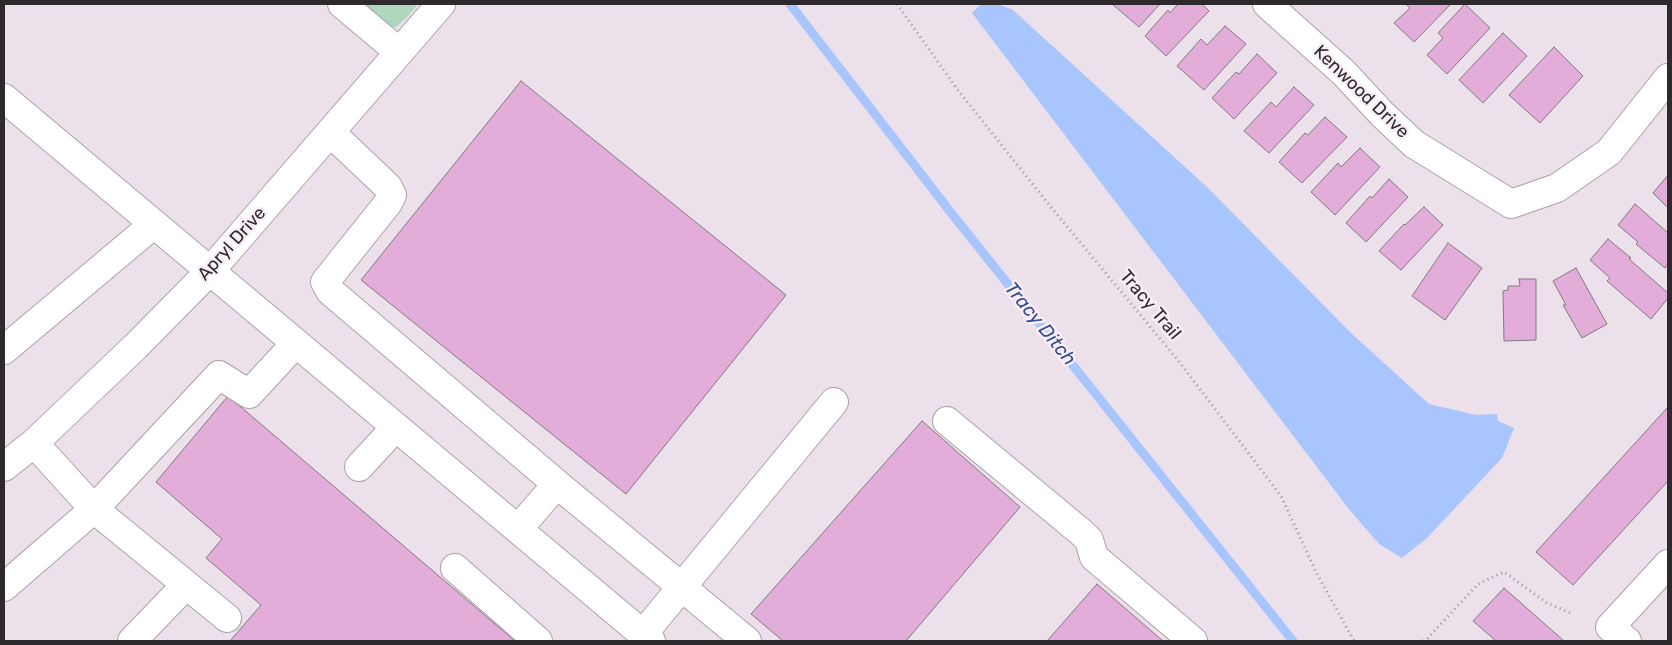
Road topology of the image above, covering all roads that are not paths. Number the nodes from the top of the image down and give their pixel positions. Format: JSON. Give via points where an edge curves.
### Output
{"nodes":[{"id":1,"x":342,"y":4,"type":"edge"},
{"id":2,"x":441,"y":4,"type":"edge"},
{"id":3,"x":1267,"y":4,"type":"edge"},
{"id":4,"x":399,"y":52,"type":"junction"},
{"id":5,"x":1668,"y":78,"type":"edge"},
{"id":6,"x":4,"y":98,"type":"edge"},
{"id":7,"x":330,"y":132,"type":"junction"},
{"id":8,"x":154,"y":224,"type":"junction"},
{"id":9,"x":210,"y":271,"type":"junction"},
{"id":10,"x":296,"y":343,"type":"junction"},
{"id":11,"x":4,"y":350,"type":"edge"},
{"id":12,"x":834,"y":402,"type":"dead end"},
{"id":13,"x":947,"y":421,"type":"dead end"},
{"id":14,"x":396,"y":427,"type":"junction"},
{"id":15,"x":34,"y":443,"type":"junction"},
{"id":16,"x":4,"y":466,"type":"edge"},
{"id":17,"x":360,"y":467,"type":"dead end"},
{"id":18,"x":557,"y":484,"type":"junction"},
{"id":19,"x":94,"y":509,"type":"junction"},
{"id":20,"x":518,"y":529,"type":"junction"},
{"id":21,"x":1668,"y":564,"type":"edge"},
{"id":22,"x":454,"y":568,"type":"dead end"},
{"id":23,"x":186,"y":585,"type":"junction"},
{"id":24,"x":4,"y":587,"type":"edge"},
{"id":25,"x":681,"y":588,"type":"junction"},
{"id":26,"x":227,"y":618,"type":"dead end"},
{"id":27,"x":647,"y":638,"type":"edge"},
{"id":28,"x":132,"y":641,"type":"edge"},
{"id":29,"x":538,"y":641,"type":"edge"},
{"id":30,"x":747,"y":641,"type":"edge"},
{"id":31,"x":1193,"y":641,"type":"edge"},
{"id":32,"x":1627,"y":641,"type":"edge"}],
"edges":[{"from":1,"to":4,"type":"street"},
{"from":2,"to":4,"type":"street","name":"Apryl Drive"},
{"from":3,"to":5,"type":"street","name":"Kenwood Drive","via":[[1414,144],[1511,204],[1557,188],[1609,152]]},
{"from":4,"to":7,"type":"street","name":"Apryl Drive"},
{"from":6,"to":8,"type":"street"},
{"from":7,"to":9,"type":"street","name":"Apryl Drive"},
{"from":7,"to":18,"type":"street","via":[[388,187],[392,195],[328,277],[326,282],[330,291]]},
{"from":8,"to":9,"type":"street"},
{"from":8,"to":11,"type":"street"},
{"from":9,"to":10,"type":"street"},
{"from":9,"to":15,"type":"street","name":"Apryl Drive"},
{"from":10,"to":14,"type":"street"},
{"from":10,"to":19,"type":"street","via":[[249,394],[219,375]]},
{"from":12,"to":25,"type":"street"},
{"from":13,"to":31,"type":"street","via":[[1082,533],[1089,540],[1094,557]]},
{"from":14,"to":17,"type":"street"},
{"from":14,"to":20,"type":"street"},
{"from":15,"to":16,"type":"street","name":"Apryl Drive"},
{"from":15,"to":19,"type":"street"},
{"from":18,"to":20,"type":"street"},
{"from":18,"to":25,"type":"street"},
{"from":19,"to":23,"type":"street"},
{"from":19,"to":24,"type":"street"},
{"from":20,"to":27,"type":"street"},
{"from":21,"to":32,"type":"street","via":[[1610,627]]},
{"from":22,"to":29,"type":"street"},
{"from":23,"to":26,"type":"street"},
{"from":23,"to":28,"type":"street"},
{"from":25,"to":27,"type":"street"},
{"from":25,"to":30,"type":"street"}]}
